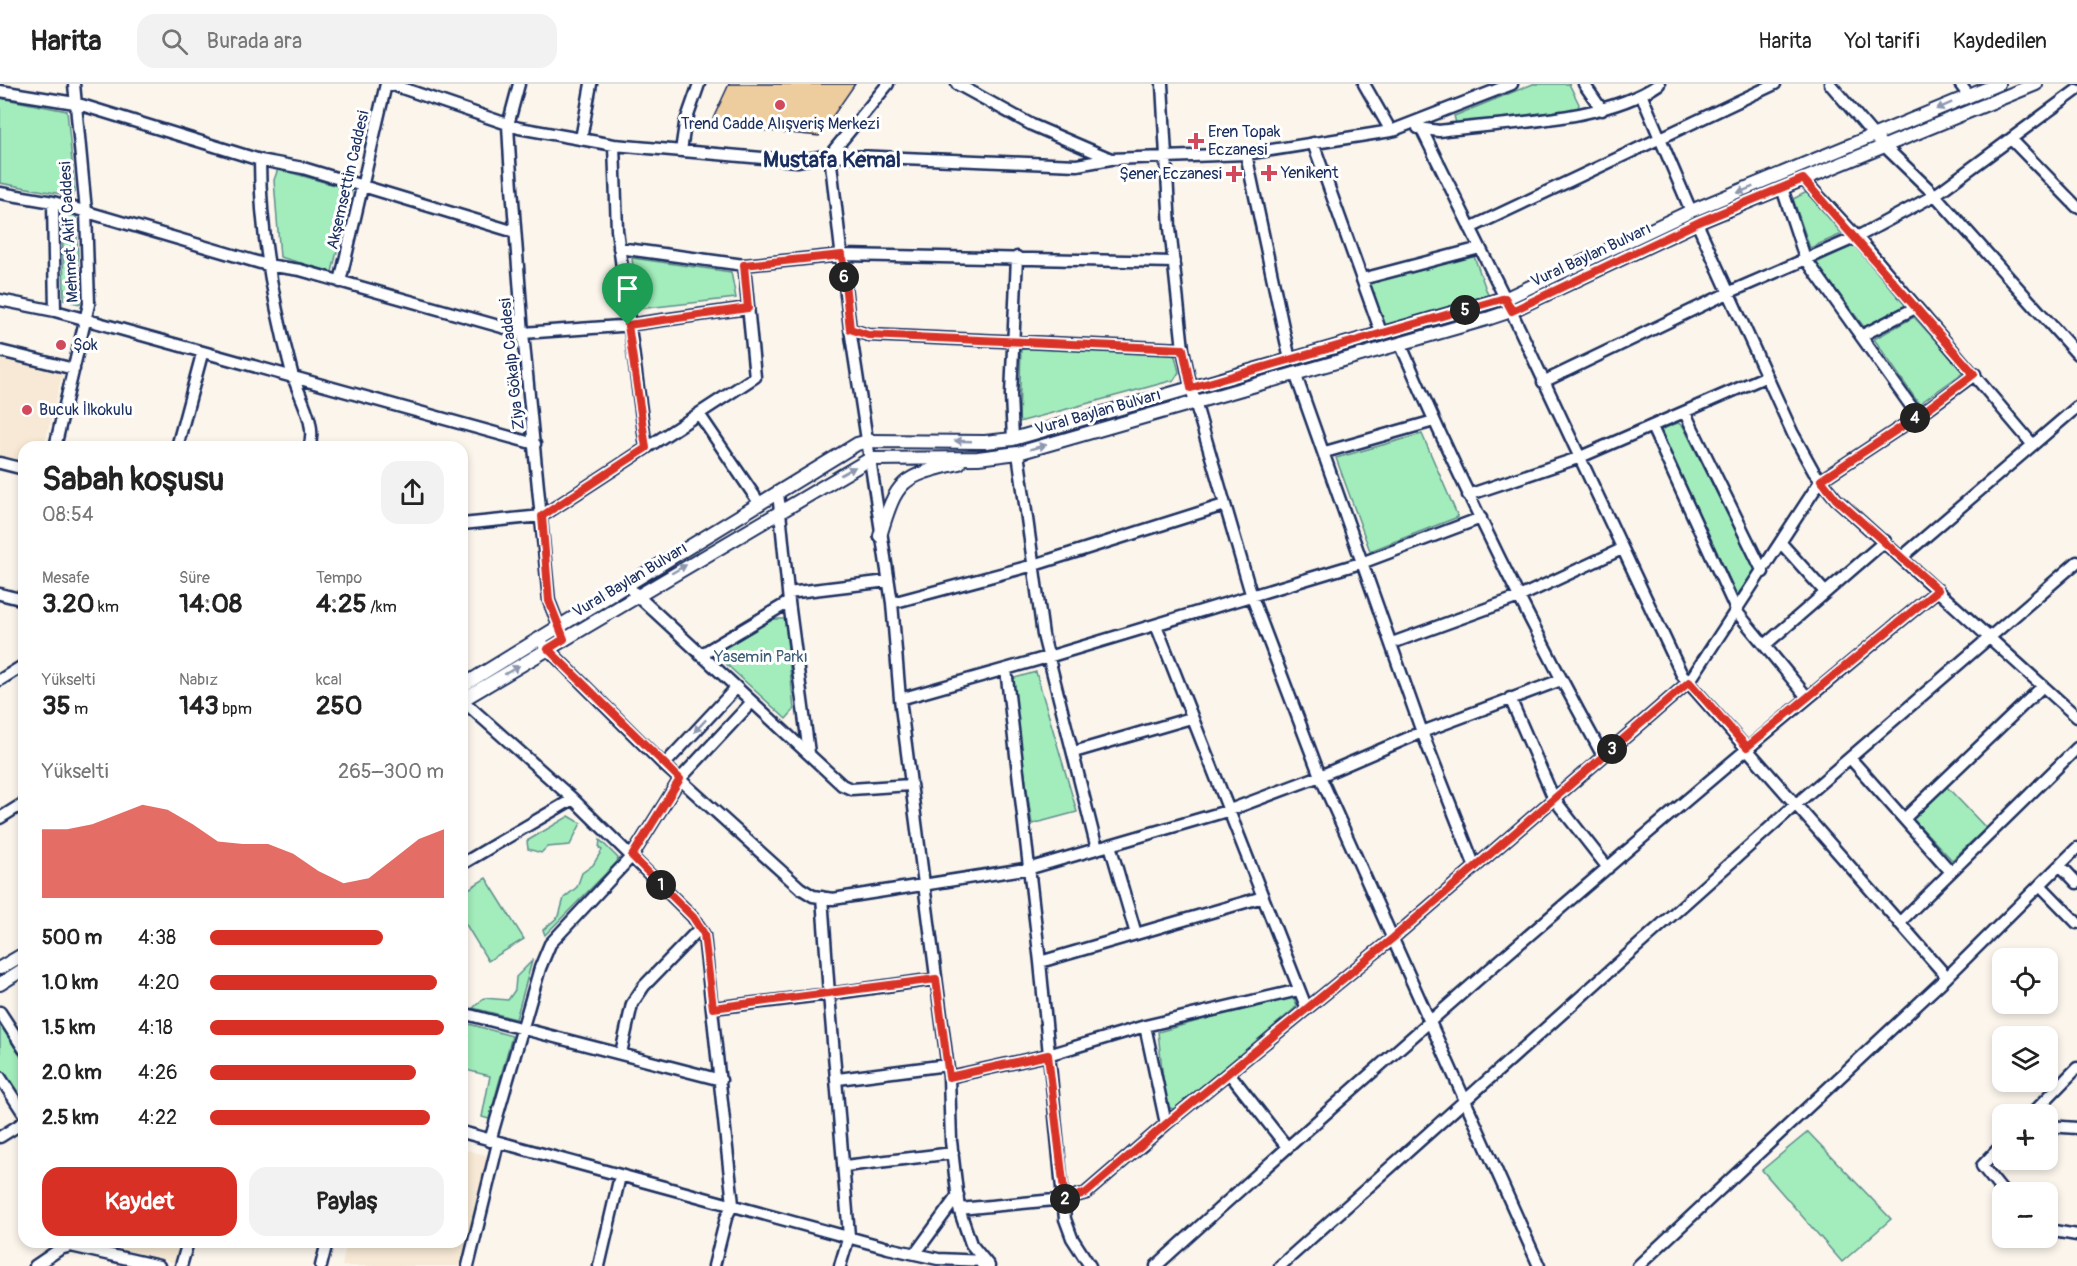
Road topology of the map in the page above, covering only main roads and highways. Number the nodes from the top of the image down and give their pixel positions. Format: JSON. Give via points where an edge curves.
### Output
{"nodes":[{"id":1,"x":1998,"y":84,"type":"edge"},
{"id":2,"x":2036,"y":84,"type":"edge"},
{"id":3,"x":978,"y":458,"type":"junction"},
{"id":4,"x":880,"y":536,"type":"road end"},
{"id":5,"x":468,"y":682,"type":"edge"},
{"id":6,"x":468,"y":696,"type":"edge"},
{"id":7,"x":18,"y":958,"type":"edge"},
{"id":8,"x":0,"y":968,"type":"edge"},
{"id":9,"x":18,"y":973,"type":"edge"},
{"id":10,"x":0,"y":984,"type":"edge"}],
"edges":[{"from":1,"to":5,"type":"main road","name":"Vural Baylan Bulvarı","one_way":true,"via":[[1691,211],[1505,298],[1013,439],[857,444]]},
{"from":3,"to":2,"type":"main road","name":"Vural Baylan Bulvarı","one_way":true,"via":[[1018,453],[1512,311],[1697,223]]},
{"from":3,"to":4,"type":"main road","via":[[921,473],[906,481],[895,492]]},
{"from":6,"to":3,"type":"main road","name":"Vural Baylan Bulvarı","one_way":true,"via":[[870,459]]},
{"from":7,"to":8,"type":"main road"},
{"from":9,"to":10,"type":"main road"}]}
